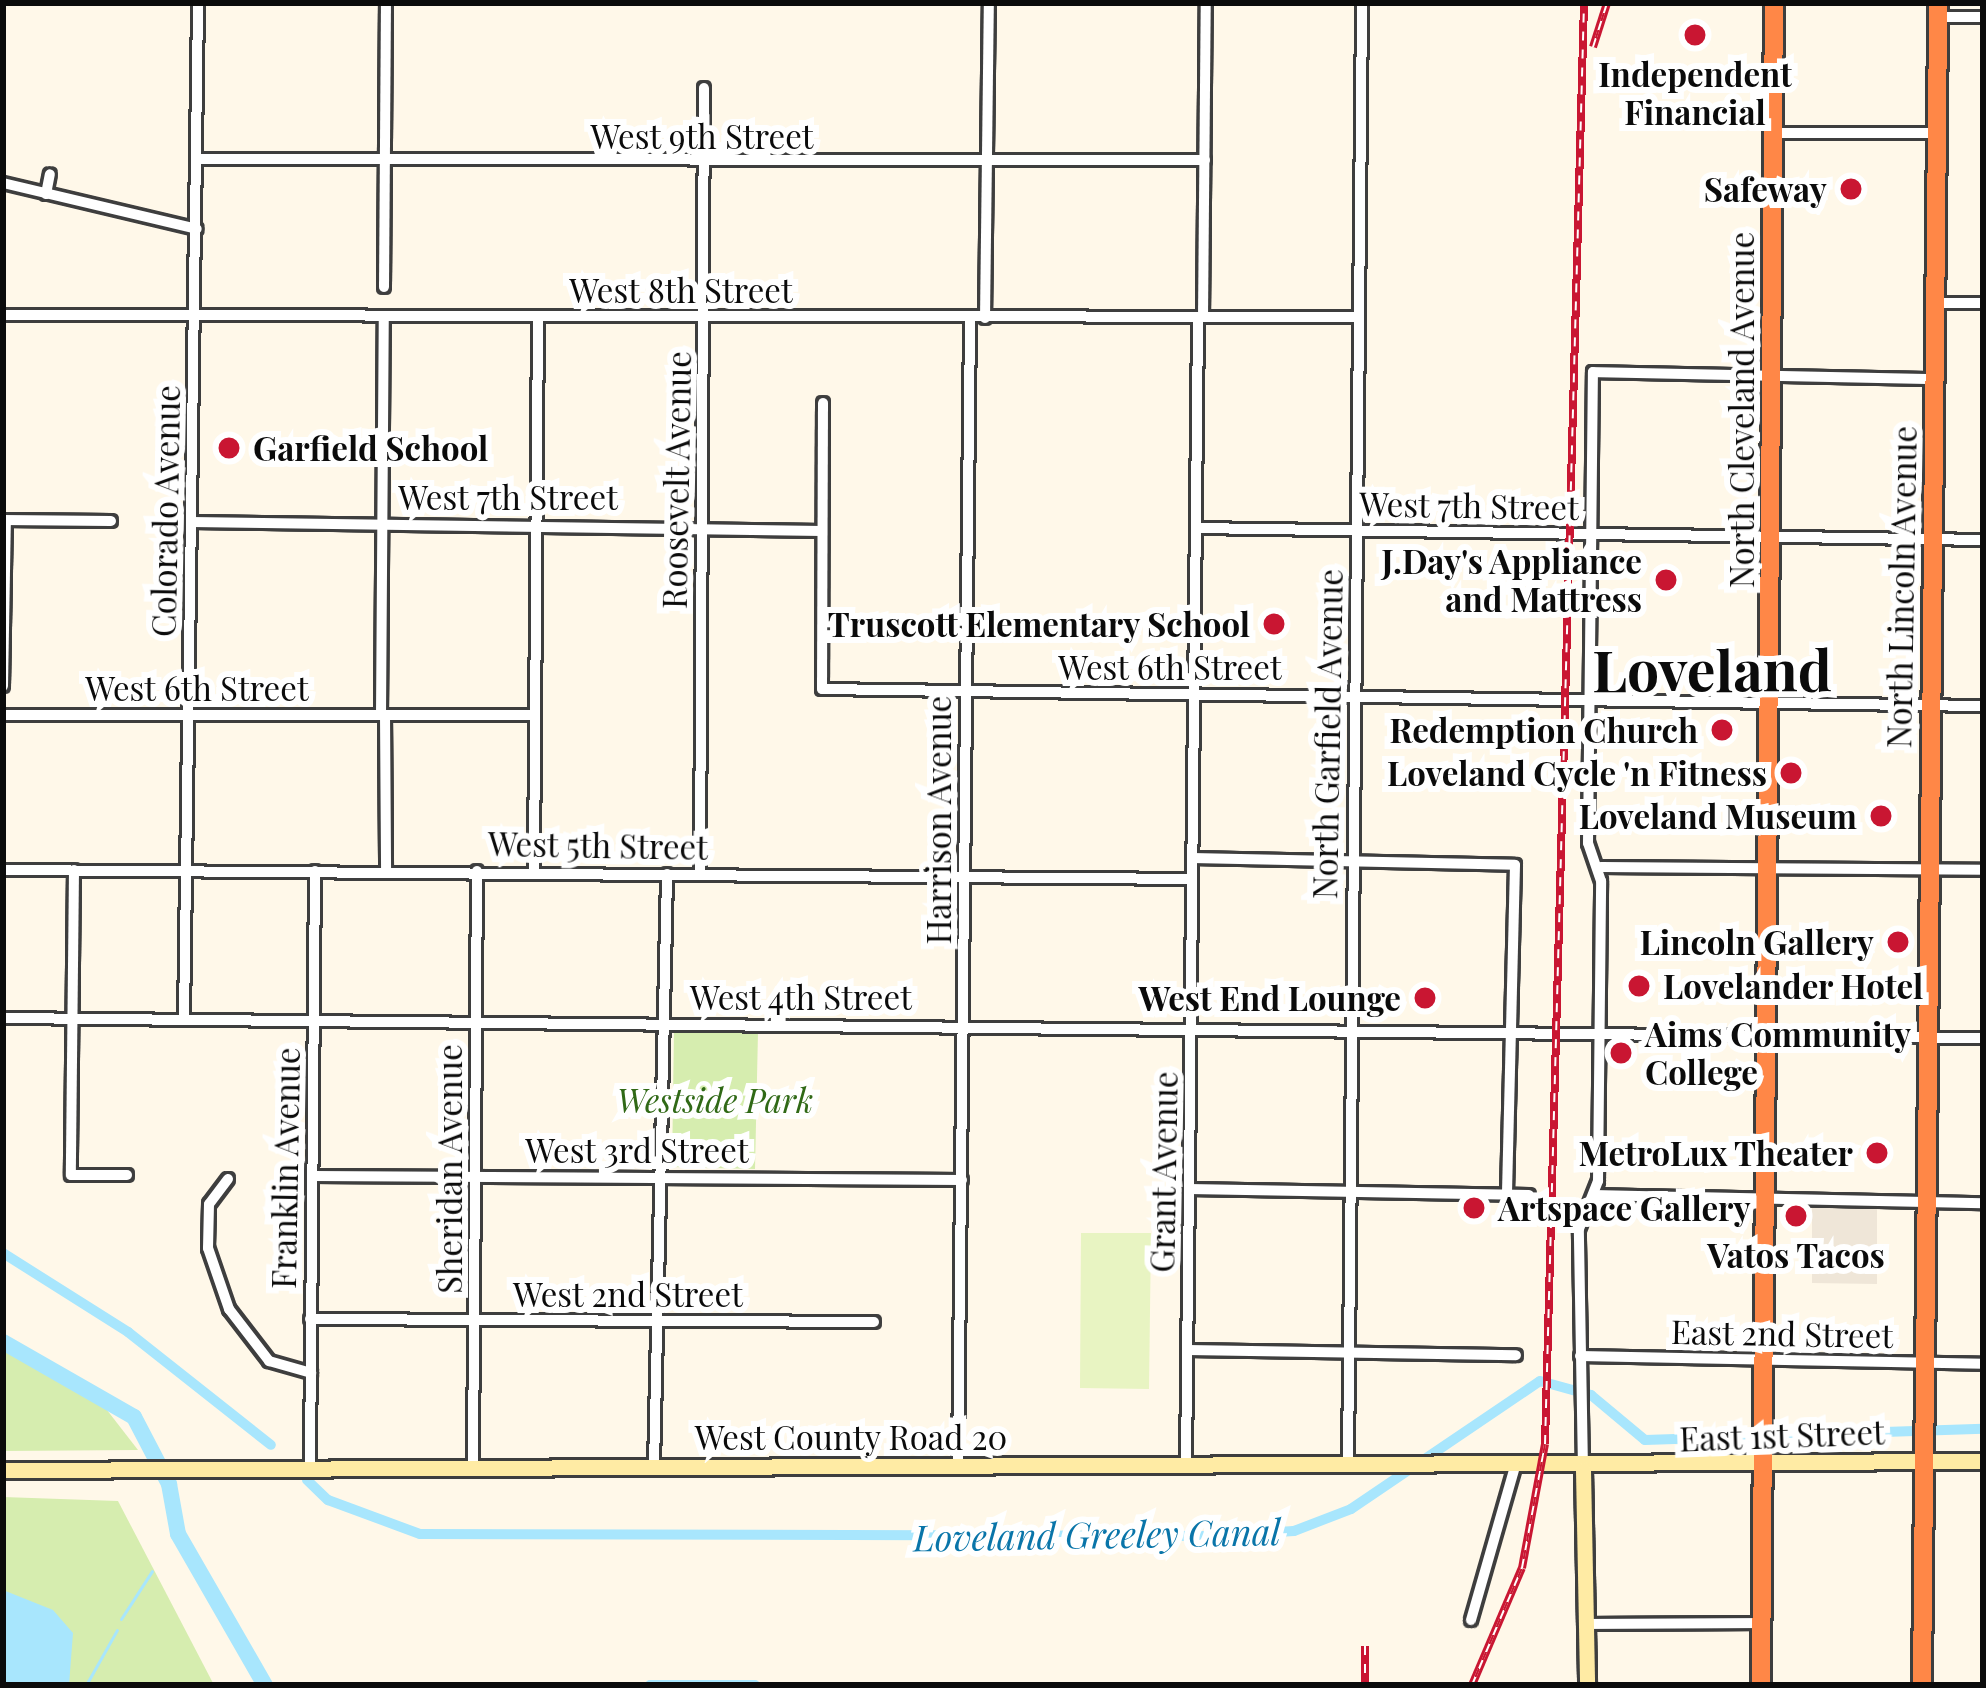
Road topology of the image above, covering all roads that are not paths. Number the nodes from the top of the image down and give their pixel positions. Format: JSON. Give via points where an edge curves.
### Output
{"nodes":[{"id":1,"x":198,"y":3,"type":"edge"},
{"id":2,"x":386,"y":3,"type":"edge"},
{"id":3,"x":989,"y":3,"type":"edge"},
{"id":4,"x":1206,"y":3,"type":"edge"},
{"id":5,"x":1362,"y":3,"type":"edge"},
{"id":6,"x":1774,"y":3,"type":"edge"},
{"id":7,"x":1938,"y":10,"type":"edge"},
{"id":8,"x":1983,"y":17,"type":"edge"},
{"id":9,"x":704,"y":88,"type":"dead end"},
{"id":10,"x":1937,"y":133,"type":"junction"},
{"id":11,"x":1773,"y":134,"type":"junction"},
{"id":12,"x":199,"y":159,"type":"junction"},
{"id":13,"x":1205,"y":160,"type":"junction"},
{"id":14,"x":705,"y":163,"type":"junction"},
{"id":15,"x":986,"y":163,"type":"junction"},
{"id":16,"x":385,"y":164,"type":"junction"},
{"id":17,"x":50,"y":173,"type":"dead end"},
{"id":18,"x":3,"y":183,"type":"edge"},
{"id":19,"x":46,"y":194,"type":"junction"},
{"id":20,"x":197,"y":229,"type":"junction"},
{"id":21,"x":384,"y":287,"type":"dead end"},
{"id":22,"x":1935,"y":303,"type":"junction"},
{"id":23,"x":1983,"y":303,"type":"edge"},
{"id":24,"x":3,"y":315,"type":"edge"},
{"id":25,"x":194,"y":315,"type":"junction"},
{"id":26,"x":384,"y":316,"type":"junction"},
{"id":27,"x":538,"y":317,"type":"junction"},
{"id":28,"x":1200,"y":317,"type":"junction"},
{"id":29,"x":1358,"y":317,"type":"junction"},
{"id":30,"x":705,"y":318,"type":"junction"},
{"id":31,"x":970,"y":318,"type":"junction"},
{"id":32,"x":985,"y":318,"type":"junction"},
{"id":33,"x":1771,"y":376,"type":"junction"},
{"id":34,"x":1934,"y":379,"type":"junction"},
{"id":35,"x":823,"y":403,"type":"dead end"},
{"id":36,"x":4,"y":520,"type":"edge"},
{"id":37,"x":111,"y":521,"type":"dead end"},
{"id":38,"x":193,"y":522,"type":"junction"},
{"id":39,"x":382,"y":523,"type":"junction"},
{"id":40,"x":536,"y":524,"type":"junction"},
{"id":41,"x":1196,"y":527,"type":"junction"},
{"id":42,"x":703,"y":528,"type":"junction"},
{"id":43,"x":1356,"y":530,"type":"junction"},
{"id":44,"x":822,"y":531,"type":"junction"},
{"id":45,"x":1598,"y":534,"type":"junction"},
{"id":46,"x":1770,"y":537,"type":"junction"},
{"id":47,"x":1930,"y":540,"type":"junction"},
{"id":48,"x":1983,"y":541,"type":"edge"},
{"id":49,"x":3,"y":686,"type":"edge"},
{"id":50,"x":965,"y":692,"type":"junction"},
{"id":51,"x":1194,"y":693,"type":"junction"},
{"id":52,"x":1355,"y":696,"type":"junction"},
{"id":53,"x":1588,"y":700,"type":"junction"},
{"id":54,"x":1769,"y":703,"type":"junction"},
{"id":55,"x":1930,"y":705,"type":"junction"},
{"id":56,"x":1983,"y":706,"type":"edge"},
{"id":57,"x":3,"y":715,"type":"edge"},
{"id":58,"x":383,"y":715,"type":"junction"},
{"id":59,"x":535,"y":715,"type":"junction"},
{"id":60,"x":189,"y":716,"type":"junction"},
{"id":61,"x":1192,"y":858,"type":"junction"},
{"id":62,"x":1353,"y":861,"type":"junction"},
{"id":63,"x":1601,"y":867,"type":"junction"},
{"id":64,"x":1767,"y":868,"type":"junction"},
{"id":65,"x":1928,"y":869,"type":"junction"},
{"id":66,"x":3,"y":870,"type":"edge"},
{"id":67,"x":74,"y":870,"type":"junction"},
{"id":68,"x":186,"y":870,"type":"junction"},
{"id":69,"x":1983,"y":870,"type":"edge"},
{"id":70,"x":315,"y":871,"type":"junction"},
{"id":71,"x":386,"y":871,"type":"junction"},
{"id":72,"x":477,"y":871,"type":"junction"},
{"id":73,"x":534,"y":872,"type":"junction"},
{"id":74,"x":700,"y":873,"type":"junction"},
{"id":75,"x":667,"y":874,"type":"junction"},
{"id":76,"x":962,"y":876,"type":"junction"},
{"id":77,"x":1192,"y":878,"type":"junction"},
{"id":78,"x":3,"y":1018,"type":"edge"},
{"id":79,"x":73,"y":1018,"type":"junction"},
{"id":80,"x":184,"y":1020,"type":"junction"},
{"id":81,"x":314,"y":1021,"type":"junction"},
{"id":82,"x":477,"y":1023,"type":"junction"},
{"id":83,"x":665,"y":1024,"type":"junction"},
{"id":84,"x":1191,"y":1024,"type":"junction"},
{"id":85,"x":966,"y":1025,"type":"junction"},
{"id":86,"x":1352,"y":1026,"type":"junction"},
{"id":87,"x":1509,"y":1029,"type":"junction"},
{"id":88,"x":1600,"y":1030,"type":"junction"},
{"id":89,"x":1766,"y":1032,"type":"junction"},
{"id":90,"x":1928,"y":1037,"type":"junction"},
{"id":91,"x":1983,"y":1038,"type":"edge"},
{"id":92,"x":127,"y":1175,"type":"dead end"},
{"id":93,"x":313,"y":1176,"type":"junction"},
{"id":94,"x":477,"y":1177,"type":"junction"},
{"id":95,"x":665,"y":1177,"type":"junction"},
{"id":96,"x":228,"y":1179,"type":"dead end"},
{"id":97,"x":962,"y":1180,"type":"junction"},
{"id":98,"x":1189,"y":1189,"type":"junction"},
{"id":99,"x":1350,"y":1191,"type":"junction"},
{"id":100,"x":1507,"y":1194,"type":"junction"},
{"id":101,"x":1529,"y":1195,"type":"dead end"},
{"id":102,"x":1593,"y":1196,"type":"junction"},
{"id":103,"x":1765,"y":1198,"type":"junction"},
{"id":104,"x":1926,"y":1202,"type":"junction"},
{"id":105,"x":1983,"y":1203,"type":"edge"},
{"id":106,"x":310,"y":1319,"type":"junction"},
{"id":107,"x":475,"y":1320,"type":"junction"},
{"id":108,"x":657,"y":1321,"type":"junction"},
{"id":109,"x":874,"y":1322,"type":"dead end"},
{"id":110,"x":1188,"y":1350,"type":"junction"},
{"id":111,"x":1349,"y":1353,"type":"junction"},
{"id":112,"x":1516,"y":1355,"type":"dead end"},
{"id":113,"x":1580,"y":1356,"type":"junction"},
{"id":114,"x":1765,"y":1360,"type":"junction"},
{"id":115,"x":1924,"y":1363,"type":"junction"},
{"id":116,"x":1983,"y":1364,"type":"edge"},
{"id":117,"x":311,"y":1373,"type":"junction"},
{"id":118,"x":1762,"y":1448,"type":"junction"},
{"id":119,"x":1923,"y":1450,"type":"junction"},
{"id":120,"x":1983,"y":1461,"type":"edge"},
{"id":121,"x":310,"y":1465,"type":"junction"},
{"id":122,"x":958,"y":1466,"type":"junction"},
{"id":123,"x":1186,"y":1466,"type":"junction"},
{"id":124,"x":1348,"y":1466,"type":"junction"},
{"id":125,"x":654,"y":1467,"type":"junction"},
{"id":126,"x":1515,"y":1467,"type":"junction"},
{"id":127,"x":473,"y":1468,"type":"junction"},
{"id":128,"x":3,"y":1470,"type":"edge"},
{"id":129,"x":1583,"y":1470,"type":"junction"},
{"id":130,"x":1472,"y":1620,"type":"dead end"},
{"id":131,"x":1762,"y":1622,"type":"junction"},
{"id":132,"x":1587,"y":1624,"type":"junction"},
{"id":133,"x":1587,"y":1685,"type":"edge"},
{"id":134,"x":1761,"y":1685,"type":"edge"},
{"id":135,"x":1922,"y":1685,"type":"edge"}],
"edges":[{"from":1,"to":12,"type":"street","name":"Colorado Avenue"},
{"from":2,"to":16,"type":"street"},
{"from":3,"to":15,"type":"street"},
{"from":4,"to":13,"type":"street"},
{"from":5,"to":29,"type":"street","name":"North Garfield Avenue"},
{"from":6,"to":11,"type":"highway","name":"North Cleveland Avenue"},
{"from":7,"to":8,"type":"street"},
{"from":7,"to":10,"type":"highway","name":"North Lincoln Avenue"},
{"from":9,"to":14,"type":"street","name":"Roosevelt Avenue"},
{"from":10,"to":11,"type":"street"},
{"from":10,"to":22,"type":"highway","name":"North Lincoln Avenue"},
{"from":11,"to":33,"type":"highway","name":"North Cleveland Avenue"},
{"from":12,"to":16,"type":"street","name":"West 9th Street"},
{"from":12,"to":20,"type":"street","name":"Colorado Avenue"},
{"from":13,"to":15,"type":"street","name":"West 9th Street"},
{"from":13,"to":28,"type":"street"},
{"from":14,"to":15,"type":"street","name":"West 9th Street"},
{"from":14,"to":16,"type":"street","name":"West 9th Street"},
{"from":14,"to":30,"type":"street","name":"Roosevelt Avenue"},
{"from":15,"to":32,"type":"street"},
{"from":16,"to":21,"type":"street"},
{"from":17,"to":19,"type":"street"},
{"from":18,"to":19,"type":"street"},
{"from":19,"to":20,"type":"street"},
{"from":20,"to":25,"type":"street","name":"Colorado Avenue"},
{"from":22,"to":23,"type":"street"},
{"from":22,"to":34,"type":"highway","name":"North Lincoln Avenue"},
{"from":24,"to":25,"type":"street","name":"West 8th Street"},
{"from":25,"to":26,"type":"street","name":"West 8th Street"},
{"from":25,"to":38,"type":"street","name":"Colorado Avenue"},
{"from":26,"to":27,"type":"street","name":"West 8th Street"},
{"from":26,"to":39,"type":"street"},
{"from":27,"to":30,"type":"street","name":"West 8th Street"},
{"from":27,"to":40,"type":"street"},
{"from":28,"to":29,"type":"street","name":"West 8th Street"},
{"from":28,"to":32,"type":"street","name":"West 8th Street"},
{"from":28,"to":41,"type":"street"},
{"from":29,"to":43,"type":"street","name":"North Garfield Avenue"},
{"from":30,"to":31,"type":"street","name":"West 8th Street"},
{"from":30,"to":42,"type":"street","name":"Roosevelt Avenue"},
{"from":31,"to":32,"type":"street","name":"West 8th Street"},
{"from":31,"to":50,"type":"street","name":"Harrison Avenue"},
{"from":33,"to":34,"type":"street"},
{"from":33,"to":45,"type":"street","via":[[1593,372]]},
{"from":33,"to":46,"type":"highway","name":"North Cleveland Avenue"},
{"from":34,"to":47,"type":"highway","name":"North Lincoln Avenue"},
{"from":35,"to":44,"type":"street"},
{"from":36,"to":37,"type":"street"},
{"from":36,"to":49,"type":"street"},
{"from":38,"to":39,"type":"street","name":"West 7th Street"},
{"from":38,"to":60,"type":"street","name":"Colorado Avenue"},
{"from":39,"to":40,"type":"street","name":"West 7th Street"},
{"from":39,"to":58,"type":"street"},
{"from":40,"to":42,"type":"street","name":"West 7th Street"},
{"from":40,"to":59,"type":"street"},
{"from":41,"to":43,"type":"street","name":"West 7th Street"},
{"from":41,"to":51,"type":"street"},
{"from":42,"to":44,"type":"street","name":"West 7th Street"},
{"from":42,"to":74,"type":"street","name":"Roosevelt Avenue"},
{"from":43,"to":45,"type":"street","name":"West 7th Street"},
{"from":43,"to":52,"type":"street","name":"North Garfield Avenue"},
{"from":44,"to":50,"type":"street","name":"West 6th Street","via":[[823,689]]},
{"from":45,"to":46,"type":"street","name":"West 7th Street"},
{"from":45,"to":53,"type":"street"},
{"from":46,"to":47,"type":"street","name":"West 7th Street"},
{"from":46,"to":54,"type":"highway","name":"North Cleveland Avenue"},
{"from":47,"to":48,"type":"street","name":"West 7th Street"},
{"from":47,"to":55,"type":"highway","name":"North Lincoln Avenue"},
{"from":50,"to":51,"type":"street","name":"West 6th Street"},
{"from":50,"to":76,"type":"street","name":"Harrison Avenue"},
{"from":51,"to":52,"type":"street","name":"West 6th Street"},
{"from":51,"to":61,"type":"street"},
{"from":52,"to":53,"type":"street","name":"West 6th Street"},
{"from":52,"to":62,"type":"street","name":"North Garfield Avenue"},
{"from":53,"to":54,"type":"street","name":"West 6th Street"},
{"from":53,"to":63,"type":"street","via":[[1589,851]]},
{"from":54,"to":55,"type":"street","name":"West 6th Street"},
{"from":54,"to":64,"type":"highway","name":"North Cleveland Avenue"},
{"from":55,"to":56,"type":"street","name":"West 6th Street"},
{"from":55,"to":65,"type":"highway","name":"North Lincoln Avenue"},
{"from":57,"to":60,"type":"street","name":"West 6th Street"},
{"from":58,"to":59,"type":"street","name":"West 6th Street"},
{"from":58,"to":60,"type":"street","name":"West 6th Street"},
{"from":58,"to":71,"type":"street"},
{"from":59,"to":73,"type":"street"},
{"from":60,"to":68,"type":"street","name":"Colorado Avenue"},
{"from":61,"to":62,"type":"street"},
{"from":61,"to":77,"type":"street","name":"Grant Avenue"},
{"from":62,"to":86,"type":"street","name":"North Garfield Avenue"},
{"from":62,"to":87,"type":"street","via":[[1515,865]]},
{"from":63,"to":64,"type":"street"},
{"from":63,"to":88,"type":"street"},
{"from":64,"to":65,"type":"street"},
{"from":64,"to":89,"type":"highway","name":"North Cleveland Avenue"},
{"from":65,"to":69,"type":"street"},
{"from":65,"to":90,"type":"highway","name":"North Lincoln Avenue"},
{"from":66,"to":67,"type":"street","name":"West 5th Street"},
{"from":67,"to":68,"type":"street","name":"West 5th Street"},
{"from":67,"to":79,"type":"street"},
{"from":68,"to":70,"type":"street","name":"West 5th Street"},
{"from":68,"to":80,"type":"street","name":"Colorado Avenue"},
{"from":70,"to":71,"type":"street","name":"West 5th Street"},
{"from":70,"to":81,"type":"street","name":"Franklin Avenue"},
{"from":71,"to":72,"type":"street","name":"West 5th Street"},
{"from":72,"to":73,"type":"street","name":"West 5th Street"},
{"from":72,"to":82,"type":"street","name":"Sheridan Avenue"},
{"from":73,"to":75,"type":"street","name":"West 5th Street"},
{"from":74,"to":75,"type":"street","name":"West 5th Street"},
{"from":74,"to":76,"type":"street","name":"West 5th Street"},
{"from":75,"to":83,"type":"street"},
{"from":76,"to":77,"type":"street","name":"West 5th Street"},
{"from":76,"to":85,"type":"street","name":"Harrison Avenue"},
{"from":77,"to":84,"type":"street","name":"Grant Avenue"},
{"from":78,"to":79,"type":"street","name":"West 4th Street"},
{"from":79,"to":80,"type":"street","name":"West 4th Street"},
{"from":79,"to":92,"type":"street","via":[[71,1175]]},
{"from":80,"to":81,"type":"street","name":"West 4th Street"},
{"from":81,"to":82,"type":"street","name":"West 4th Street"},
{"from":81,"to":93,"type":"street","name":"Franklin Avenue"},
{"from":82,"to":83,"type":"street","name":"West 4th Street"},
{"from":82,"to":94,"type":"street","name":"Sheridan Avenue"},
{"from":83,"to":85,"type":"street","name":"West 4th Street"},
{"from":83,"to":95,"type":"street"},
{"from":84,"to":85,"type":"street","name":"West 4th Street"},
{"from":84,"to":86,"type":"street","name":"West 4th Street"},
{"from":84,"to":98,"type":"street","name":"Grant Avenue"},
{"from":85,"to":97,"type":"street","name":"Harrison Avenue"},
{"from":86,"to":87,"type":"street","name":"West 4th Street"},
{"from":86,"to":99,"type":"street","name":"North Garfield Avenue"},
{"from":87,"to":88,"type":"street","name":"West 4th Street"},
{"from":87,"to":100,"type":"street"},
{"from":88,"to":89,"type":"street","name":"West 4th Street"},
{"from":88,"to":102,"type":"street"},
{"from":89,"to":90,"type":"street","name":"West 4th Street"},
{"from":89,"to":103,"type":"highway","name":"North Cleveland Avenue"},
{"from":90,"to":91,"type":"street","name":"West 4th Street"},
{"from":90,"to":104,"type":"highway","name":"North Lincoln Avenue"},
{"from":93,"to":94,"type":"street","name":"West 3rd Street"},
{"from":93,"to":106,"type":"street","name":"Franklin Avenue"},
{"from":94,"to":95,"type":"street","name":"West 3rd Street"},
{"from":94,"to":107,"type":"street","name":"Sheridan Avenue"},
{"from":95,"to":97,"type":"street","name":"West 3rd Street"},
{"from":95,"to":108,"type":"street"},
{"from":96,"to":117,"type":"street","via":[[209,1204],[208,1248],[229,1309],[268,1361]]},
{"from":97,"to":122,"type":"street","name":"Harrison Avenue"},
{"from":98,"to":99,"type":"street"},
{"from":98,"to":110,"type":"street","name":"Grant Avenue"},
{"from":99,"to":100,"type":"street"},
{"from":99,"to":111,"type":"street","name":"North Garfield Avenue"},
{"from":100,"to":101,"type":"street"},
{"from":102,"to":103,"type":"street"},
{"from":102,"to":113,"type":"street","via":[[1579,1229]]},
{"from":103,"to":104,"type":"street"},
{"from":103,"to":114,"type":"highway","name":"North Cleveland Avenue"},
{"from":104,"to":105,"type":"street"},
{"from":104,"to":115,"type":"highway","name":"North Lincoln Avenue"},
{"from":106,"to":107,"type":"street","name":"West 2nd Street"},
{"from":106,"to":117,"type":"street","name":"Franklin Avenue"},
{"from":107,"to":108,"type":"street","name":"West 2nd Street"},
{"from":107,"to":127,"type":"street","name":"Sheridan Avenue"},
{"from":108,"to":109,"type":"street","name":"West 2nd Street"},
{"from":108,"to":125,"type":"street"},
{"from":110,"to":111,"type":"street"},
{"from":110,"to":123,"type":"street","name":"Grant Avenue"},
{"from":111,"to":112,"type":"street"},
{"from":111,"to":124,"type":"street","name":"North Garfield Avenue"},
{"from":113,"to":114,"type":"street","name":"East 2nd Street"},
{"from":113,"to":129,"type":"street"},
{"from":114,"to":115,"type":"street","name":"East 2nd Street"},
{"from":114,"to":118,"type":"highway","name":"North Cleveland Avenue"},
{"from":115,"to":116,"type":"street","name":"East 2nd Street"},
{"from":115,"to":119,"type":"highway","name":"North Lincoln Avenue"},
{"from":117,"to":121,"type":"street","name":"Franklin Avenue"},
{"from":118,"to":119,"type":"main road","name":"East 1st Street"},
{"from":118,"to":129,"type":"main road","name":"East 1st Street"},
{"from":118,"to":131,"type":"highway","name":"North Cleveland Avenue"},
{"from":119,"to":120,"type":"main road","name":"East 1st Street"},
{"from":119,"to":135,"type":"highway","name":"North Lincoln Avenue"},
{"from":121,"to":127,"type":"main road","name":"West County Road 20"},
{"from":121,"to":128,"type":"main road","name":"West County Road 20"},
{"from":122,"to":123,"type":"main road","name":"West County Road 20"},
{"from":122,"to":125,"type":"main road","name":"West County Road 20"},
{"from":123,"to":124,"type":"main road","name":"West County Road 20"},
{"from":124,"to":126,"type":"main road","name":"West County Road 20"},
{"from":125,"to":127,"type":"main road","name":"West County Road 20"},
{"from":126,"to":129,"type":"main road","name":"West County Road 20"},
{"from":126,"to":130,"type":"street"},
{"from":129,"to":132,"type":"main road"},
{"from":131,"to":132,"type":"street"},
{"from":131,"to":134,"type":"highway","name":"North Cleveland Avenue"},
{"from":132,"to":133,"type":"main road"}]}
